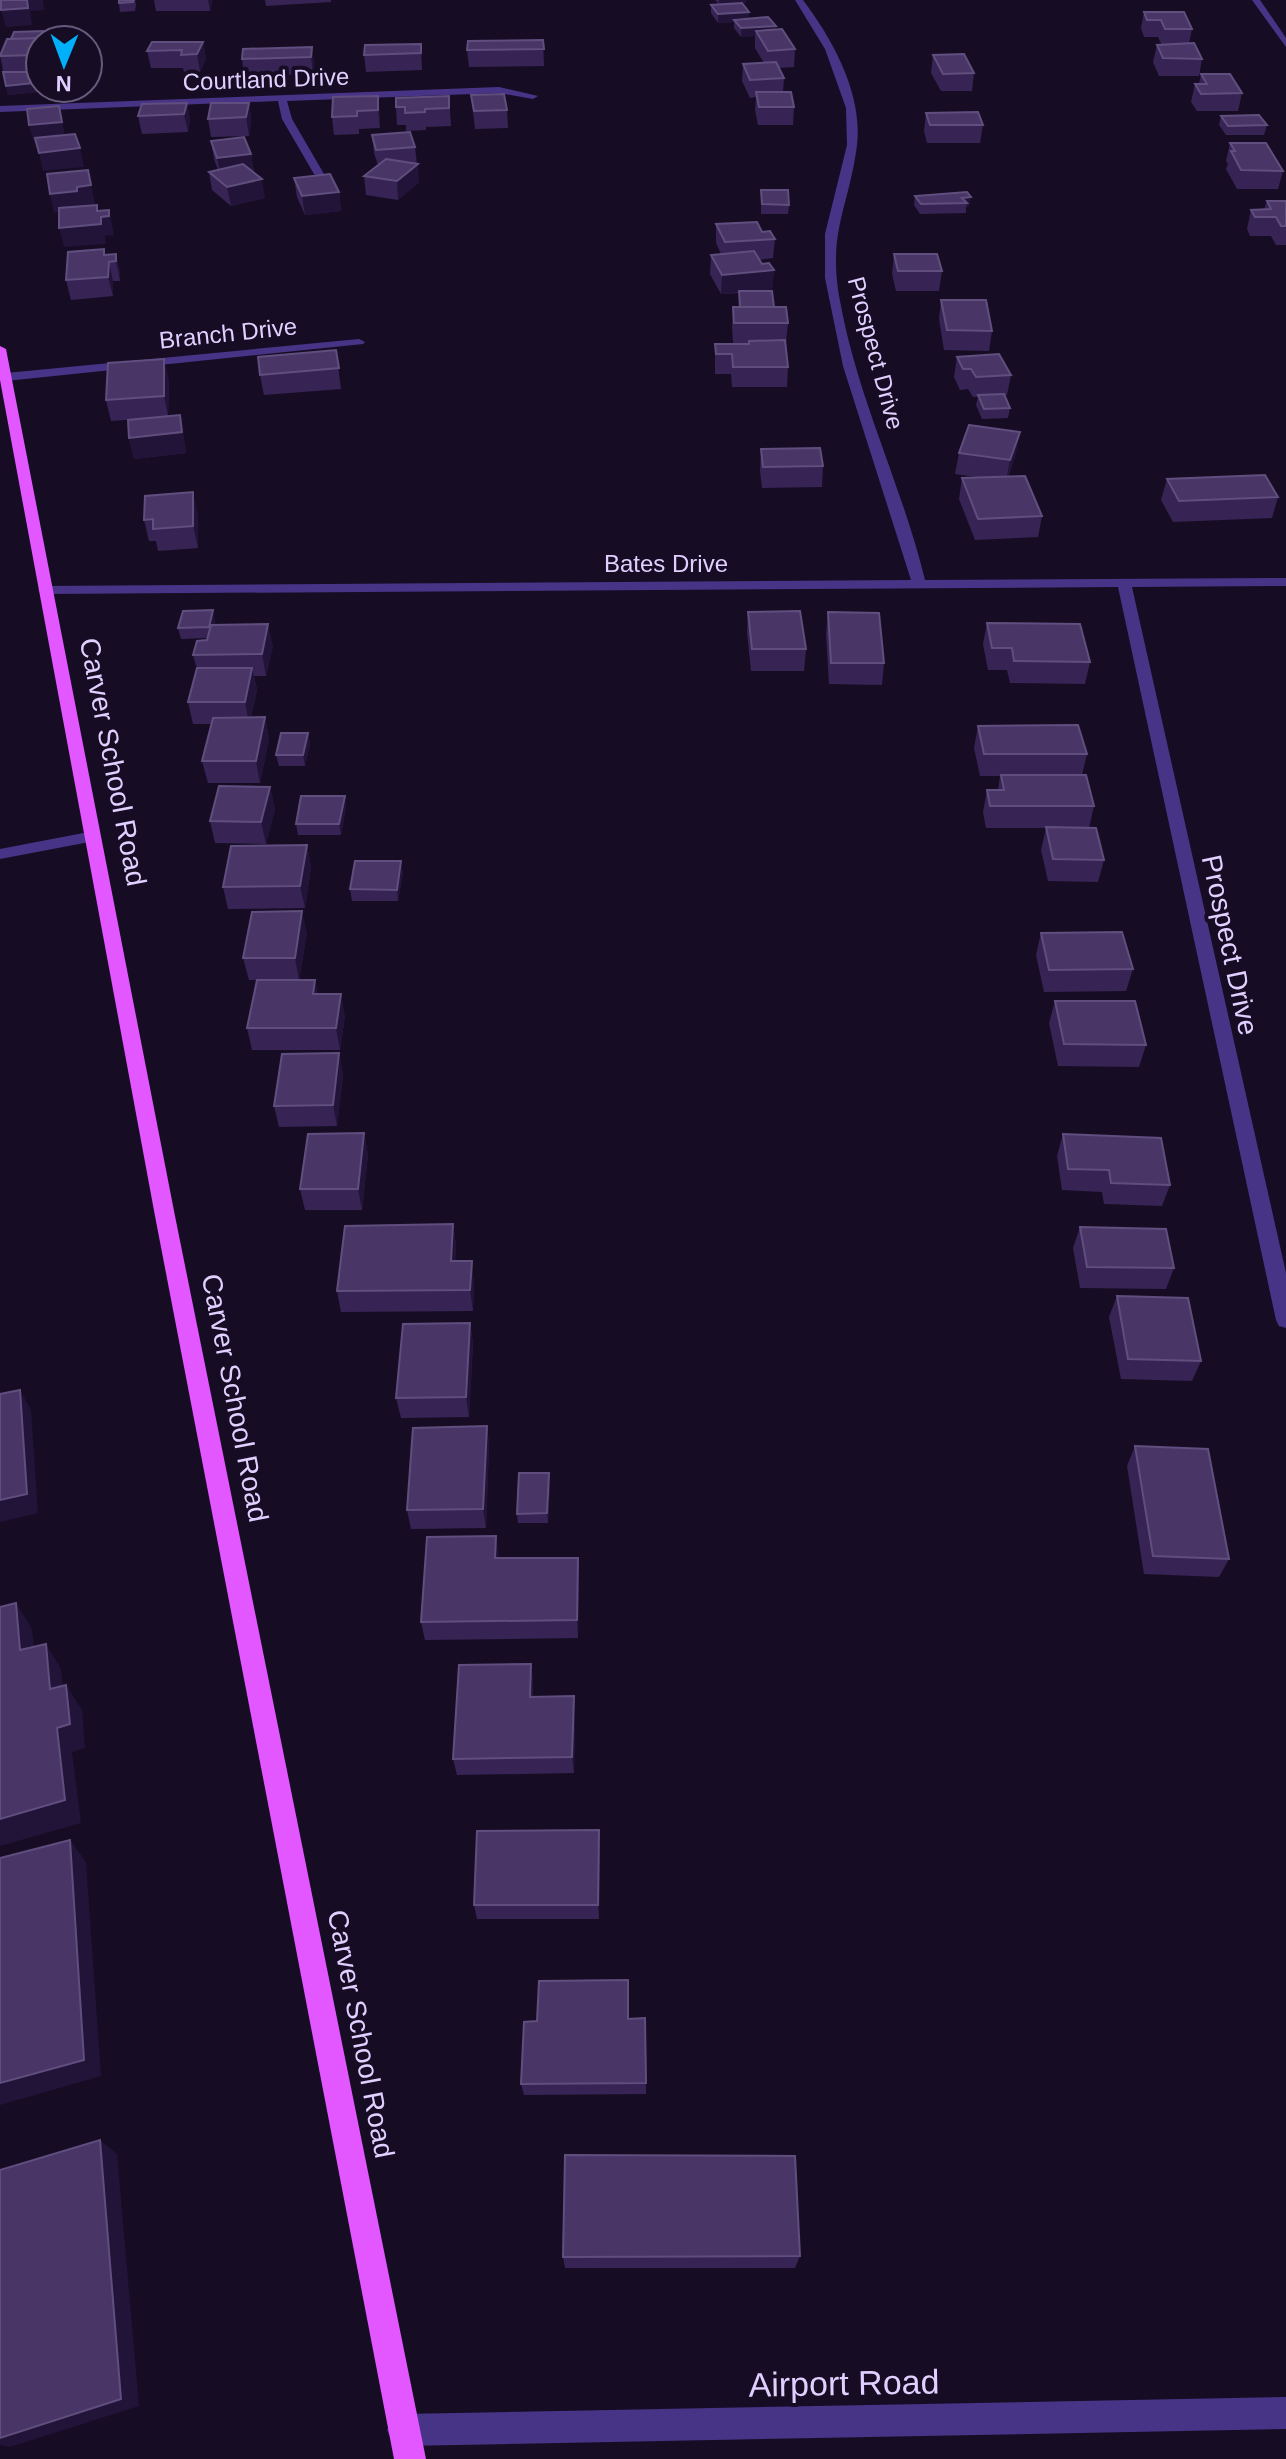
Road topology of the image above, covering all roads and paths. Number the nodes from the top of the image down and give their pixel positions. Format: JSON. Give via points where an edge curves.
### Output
{"nodes":[{"id":1,"x":799,"y":0,"type":"edge"},
{"id":2,"x":1256,"y":0,"type":"edge"},
{"id":3,"x":1286,"y":44,"type":"edge"},
{"id":4,"x":533,"y":96,"type":"dead end"},
{"id":5,"x":282,"y":98,"type":"junction"},
{"id":6,"x":0,"y":109,"type":"edge"},
{"id":7,"x":319,"y":174,"type":"edge"},
{"id":8,"x":359,"y":342,"type":"dead end"},
{"id":9,"x":0,"y":349,"type":"edge"},
{"id":10,"x":6,"y":377,"type":"junction"},
{"id":11,"x":1124,"y":582,"type":"junction"},
{"id":12,"x":1286,"y":582,"type":"edge"},
{"id":13,"x":919,"y":583,"type":"junction"},
{"id":14,"x":45,"y":590,"type":"junction"},
{"id":15,"x":94,"y":836,"type":"junction"},
{"id":16,"x":0,"y":854,"type":"edge"},
{"id":17,"x":1286,"y":1320,"type":"edge"},
{"id":18,"x":1286,"y":2413,"type":"edge"},
{"id":19,"x":406,"y":2444,"type":"edge"}],
"edges":[{"from":1,"to":13,"type":"street","name":"Prospect Drive","via":[[828,42],[853,124],[828,262],[854,380]]},
{"from":2,"to":3,"type":"street"},
{"from":4,"to":5,"type":"street","name":"Courtland Drive","via":[[499,90]]},
{"from":5,"to":6,"type":"street","name":"Courtland Drive"},
{"from":5,"to":7,"type":"street","via":[[287,119]]},
{"from":8,"to":10,"type":"street","name":"Branch Drive"},
{"from":9,"to":10,"type":"main road","name":"Carver School Road"},
{"from":10,"to":14,"type":"main road","name":"Carver School Road"},
{"from":11,"to":12,"type":"street","name":"Bates Drive"},
{"from":11,"to":13,"type":"street","name":"Bates Drive"},
{"from":11,"to":17,"type":"street","name":"Prospect Drive"},
{"from":13,"to":14,"type":"street","name":"Bates Drive"},
{"from":14,"to":15,"type":"main road","name":"Carver School Road"},
{"from":15,"to":16,"type":"street"},
{"from":15,"to":19,"type":"main road","name":"Carver School Road"},
{"from":18,"to":19,"type":"street","name":"Airport Road"}]}
